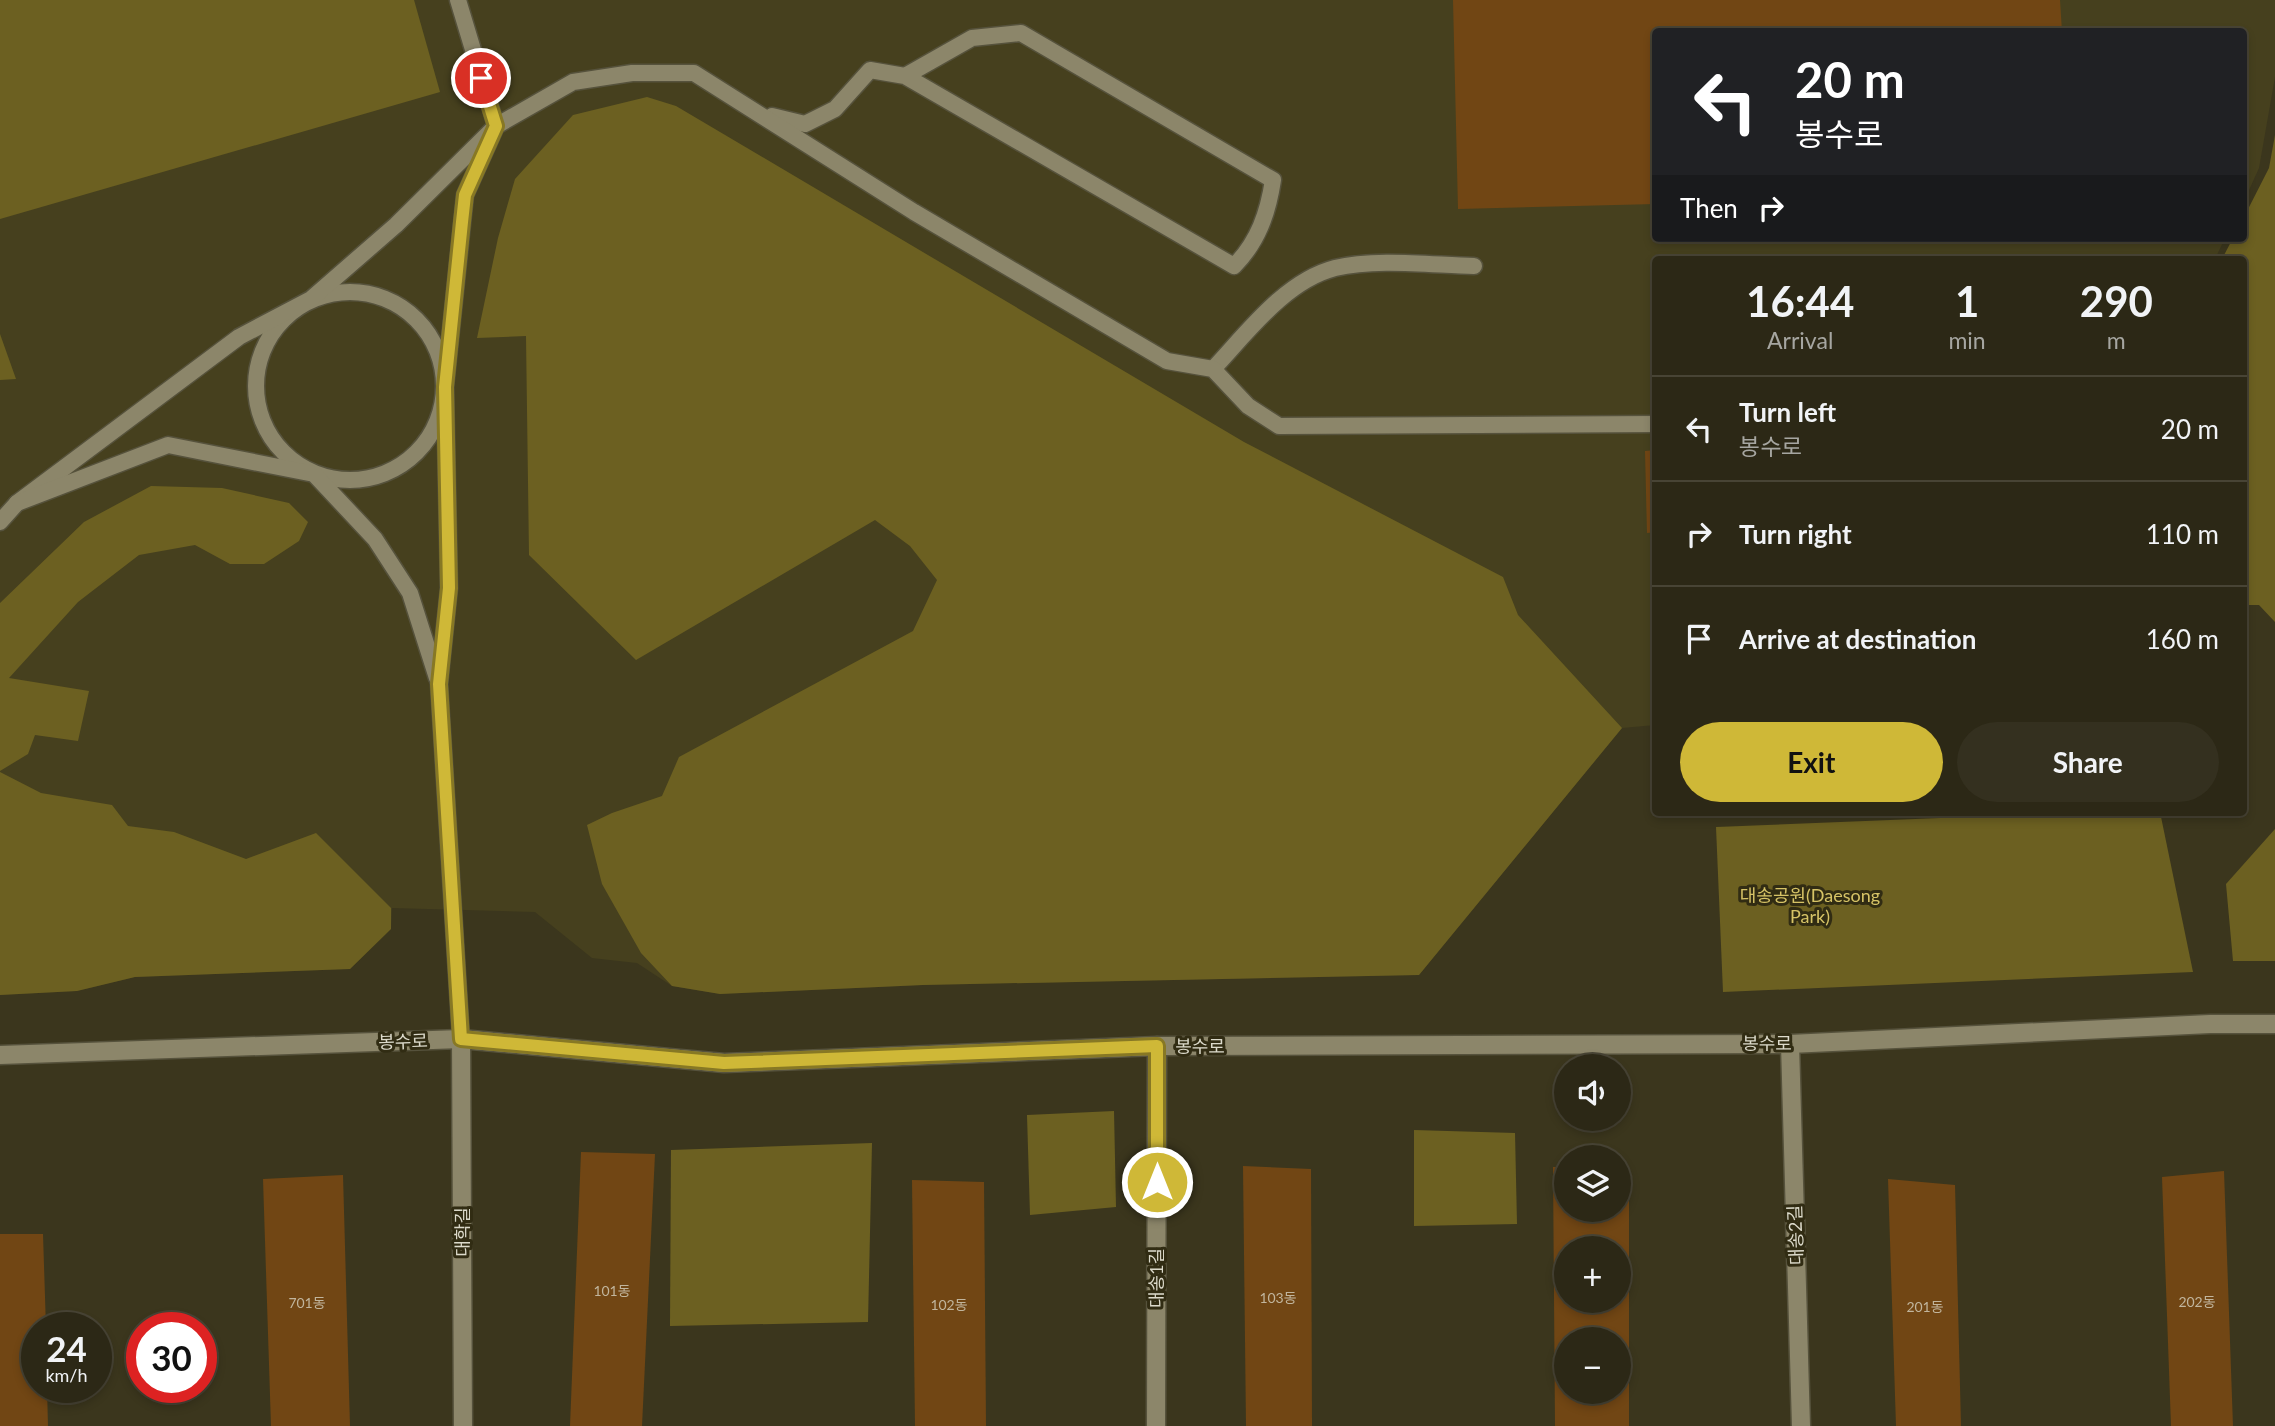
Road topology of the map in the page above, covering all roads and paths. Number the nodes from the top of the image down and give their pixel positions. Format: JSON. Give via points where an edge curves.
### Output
{"nodes":[{"id":1,"x":458,"y":0,"type":"edge"},
{"id":2,"x":905,"y":76,"type":"junction"},
{"id":3,"x":759,"y":114,"type":"junction"},
{"id":4,"x":496,"y":126,"type":"junction"},
{"id":5,"x":1474,"y":266,"type":"dead end"},
{"id":6,"x":311,"y":299,"type":"junction"},
{"id":7,"x":1213,"y":369,"type":"junction"},
{"id":8,"x":445,"y":387,"type":"junction"},
{"id":9,"x":1652,"y":424,"type":"edge"},
{"id":10,"x":314,"y":474,"type":"junction"},
{"id":11,"x":18,"y":503,"type":"junction"},
{"id":12,"x":0,"y":522,"type":"edge"},
{"id":13,"x":439,"y":684,"type":"junction"},
{"id":14,"x":2275,"y":1024,"type":"edge"},
{"id":15,"x":461,"y":1039,"type":"junction"},
{"id":16,"x":1790,"y":1044,"type":"junction"},
{"id":17,"x":1157,"y":1046,"type":"junction"},
{"id":18,"x":0,"y":1055,"type":"edge"},
{"id":19,"x":463,"y":1426,"type":"edge"},
{"id":20,"x":1156,"y":1426,"type":"edge"},
{"id":21,"x":1801,"y":1426,"type":"edge"}],
"edges":[{"from":1,"to":4,"type":"lane"},
{"from":2,"to":2,"type":"lane","via":[[1234,265],[1251,249],[1269,206],[1273,180],[1020,33],[972,38]]},
{"from":2,"to":3,"type":"lane","via":[[870,70],[835,109],[805,124]]},
{"from":3,"to":4,"type":"lane","via":[[694,73],[632,73],[573,82]]},
{"from":3,"to":7,"type":"lane","via":[[914,212],[1167,361]]},
{"from":4,"to":6,"type":"lane","via":[[396,225]]},
{"from":4,"to":8,"type":"lane","via":[[465,195]]},
{"from":5,"to":7,"type":"lane","via":[[1355,264],[1332,268],[1288,292]]},
{"from":6,"to":8,"type":"lane","via":[[342,291],[374,294],[402,307],[426,328],[436,346]]},
{"from":6,"to":10,"type":"lane","via":[[285,316],[265,341],[256,372],[257,404],[268,433],[287,458]]},
{"from":6,"to":11,"type":"lane","via":[[239,337]]},
{"from":7,"to":9,"type":"lane","via":[[1248,406],[1279,426]]},
{"from":8,"to":10,"type":"lane","via":[[439,418],[424,446],[400,467],[371,479],[344,481]]},
{"from":8,"to":13,"type":"lane","via":[[449,588]]},
{"from":10,"to":11,"type":"lane","via":[[168,445]]},
{"from":10,"to":13,"type":"lane","via":[[375,539],[410,593]]},
{"from":11,"to":12,"type":"lane"},
{"from":13,"to":15,"type":"lane"},
{"from":14,"to":16,"type":"main road","name":"봉수로"},
{"from":15,"to":17,"type":"main road","name":"봉수로","via":[[724,1063]]},
{"from":15,"to":18,"type":"main road","name":"봉수로"},
{"from":15,"to":19,"type":"main road","name":"대학길"},
{"from":16,"to":17,"type":"main road","name":"봉수로"},
{"from":16,"to":21,"type":"main road","name":"대송2길"},
{"from":17,"to":20,"type":"main road","name":"대송1길"}]}
